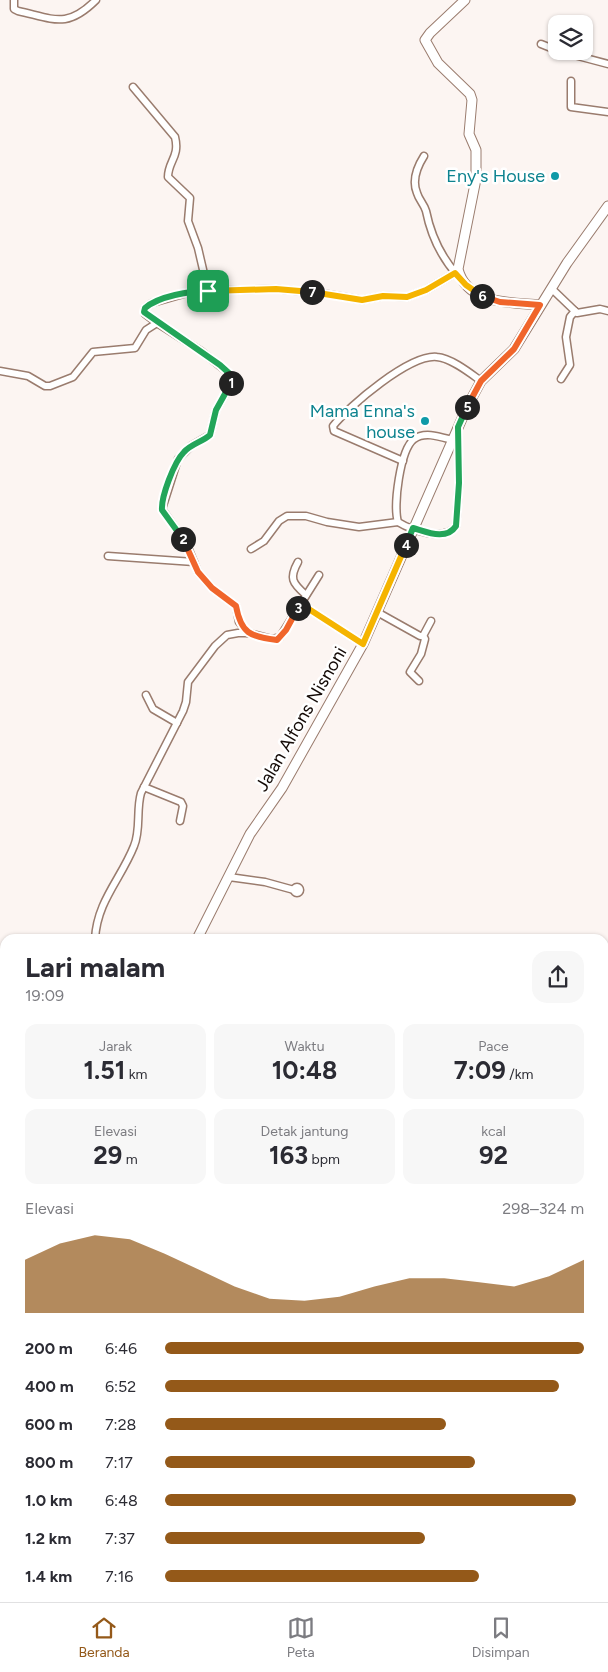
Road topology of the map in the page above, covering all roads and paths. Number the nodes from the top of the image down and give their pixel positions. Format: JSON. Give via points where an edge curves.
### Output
{"nodes":[{"id":1,"x":14,"y":0,"type":"edge"},
{"id":2,"x":96,"y":0,"type":"edge"},
{"id":3,"x":465,"y":0,"type":"edge"},
{"id":4,"x":541,"y":44,"type":"dead end"},
{"id":5,"x":548,"y":47,"type":"edge"},
{"id":6,"x":593,"y":60,"type":"edge"},
{"id":7,"x":608,"y":64,"type":"edge"},
{"id":8,"x":571,"y":81,"type":"dead end"},
{"id":9,"x":132,"y":87,"type":"dead end"},
{"id":10,"x":608,"y":112,"type":"edge"},
{"id":11,"x":424,"y":156,"type":"dead end"},
{"id":12,"x":608,"y":206,"type":"edge"},
{"id":13,"x":458,"y":276,"type":"junction"},
{"id":14,"x":552,"y":289,"type":"junction"},
{"id":15,"x":208,"y":291,"type":"junction"},
{"id":16,"x":540,"y":305,"type":"junction"},
{"id":17,"x":575,"y":311,"type":"junction"},
{"id":18,"x":608,"y":311,"type":"edge"},
{"id":19,"x":157,"y":323,"type":"junction"},
{"id":20,"x":0,"y":371,"type":"edge"},
{"id":21,"x":561,"y":379,"type":"dead end"},
{"id":22,"x":481,"y":381,"type":"junction"},
{"id":23,"x":458,"y":427,"type":"junction"},
{"id":24,"x":452,"y":440,"type":"junction"},
{"id":25,"x":403,"y":461,"type":"junction"},
{"id":26,"x":398,"y":522,"type":"junction"},
{"id":27,"x":413,"y":528,"type":"junction"},
{"id":28,"x":251,"y":549,"type":"dead end"},
{"id":29,"x":108,"y":556,"type":"dead end"},
{"id":30,"x":194,"y":562,"type":"junction"},
{"id":31,"x":298,"y":562,"type":"dead end"},
{"id":32,"x":319,"y":575,"type":"dead end"},
{"id":33,"x":306,"y":595,"type":"junction"},
{"id":34,"x":301,"y":604,"type":"junction"},
{"id":35,"x":378,"y":612,"type":"junction"},
{"id":36,"x":431,"y":621,"type":"dead end"},
{"id":37,"x":248,"y":632,"type":"junction"},
{"id":38,"x":422,"y":636,"type":"junction"},
{"id":39,"x":363,"y":644,"type":"junction"},
{"id":40,"x":419,"y":681,"type":"dead end"},
{"id":41,"x":146,"y":695,"type":"dead end"},
{"id":42,"x":178,"y":723,"type":"junction"},
{"id":43,"x":144,"y":787,"type":"junction"},
{"id":44,"x":180,"y":821,"type":"dead end"},
{"id":45,"x":229,"y":877,"type":"junction"},
{"id":46,"x":294,"y":890,"type":"dead end"},
{"id":47,"x":96,"y":934,"type":"edge"},
{"id":48,"x":200,"y":934,"type":"edge"}],
"edges":[{"from":1,"to":2,"type":"street","via":[[16,10],[69,20]]},
{"from":3,"to":13,"type":"main road","via":[[425,40],[438,63],[470,94],[472,100],[470,134],[476,150],[476,180],[458,259]]},
{"from":4,"to":5,"type":"street"},
{"from":6,"to":7,"type":"street"},
{"from":8,"to":10,"type":"street","via":[[571,107]]},
{"from":9,"to":15,"type":"street","via":[[175,137],[176,156],[168,177],[190,198],[188,221]]},
{"from":11,"to":13,"type":"street","via":[[416,174],[417,193],[424,204],[428,228],[441,256]]},
{"from":12,"to":14,"type":"main road","name":"Jalan Alfons Nisnoni","via":[[588,230]]},
{"from":13,"to":15,"type":"street","via":[[407,297],[362,300],[321,292],[276,289]]},
{"from":13,"to":16,"type":"main road","via":[[476,293],[491,300]]},
{"from":14,"to":16,"type":"main road","name":"Jalan Alfons Nisnoni"},
{"from":14,"to":17,"type":"street"},
{"from":15,"to":19,"type":"street","via":[[187,292],[147,306],[145,314]]},
{"from":16,"to":22,"type":"main road","name":"Jalan Alfons Nisnoni","via":[[514,349]]},
{"from":17,"to":18,"type":"street"},
{"from":17,"to":21,"type":"street","via":[[570,317],[566,337],[570,365]]},
{"from":19,"to":20,"type":"street","via":[[146,330],[136,348],[93,352],[73,377],[53,385],[45,386],[28,376]]},
{"from":19,"to":30,"type":"street","via":[[220,365],[232,380],[216,410],[210,435],[191,446],[178,459],[162,507]]},
{"from":22,"to":23,"type":"main road","name":"Jalan Alfons Nisnoni"},
{"from":22,"to":25,"type":"street","via":[[446,359],[430,357],[411,364],[373,388],[346,410],[333,426],[334,431]]},
{"from":23,"to":24,"type":"main road","name":"Jalan Alfons Nisnoni"},
{"from":23,"to":27,"type":"street","via":[[456,526],[444,534]]},
{"from":24,"to":25,"type":"street","via":[[431,436],[413,440]]},
{"from":24,"to":27,"type":"main road","name":"Jalan Alfons Nisnoni"},
{"from":25,"to":26,"type":"street","via":[[395,509]]},
{"from":26,"to":27,"type":"street"},
{"from":26,"to":28,"type":"street","via":[[359,527],[306,516],[288,516],[280,520],[264,541]]},
{"from":27,"to":35,"type":"main road","name":"Jalan Alfons Nisnoni"},
{"from":29,"to":30,"type":"street"},
{"from":30,"to":37,"type":"street","via":[[212,588],[236,606],[239,622]]},
{"from":31,"to":33,"type":"street","via":[[292,580]]},
{"from":32,"to":33,"type":"street"},
{"from":33,"to":34,"type":"street"},
{"from":34,"to":37,"type":"street","via":[[277,640]]},
{"from":34,"to":39,"type":"street"},
{"from":35,"to":38,"type":"street"},
{"from":35,"to":39,"type":"main road","name":"Jalan Alfons Nisnoni"},
{"from":36,"to":38,"type":"street"},
{"from":37,"to":42,"type":"street","via":[[227,634],[215,646],[188,682],[186,702]]},
{"from":38,"to":40,"type":"street","via":[[425,639],[421,654],[410,672]]},
{"from":39,"to":45,"type":"main road","name":"Jalan Alfons Nisnoni","via":[[282,788],[250,834]]},
{"from":41,"to":42,"type":"street","via":[[152,709]]},
{"from":42,"to":43,"type":"street"},
{"from":43,"to":44,"type":"street","via":[[181,802]]},
{"from":43,"to":47,"type":"street","via":[[138,803],[135,845],[100,910]]},
{"from":45,"to":46,"type":"street"},
{"from":45,"to":48,"type":"main road","name":"Jalan Alfons Nisnoni"}]}
